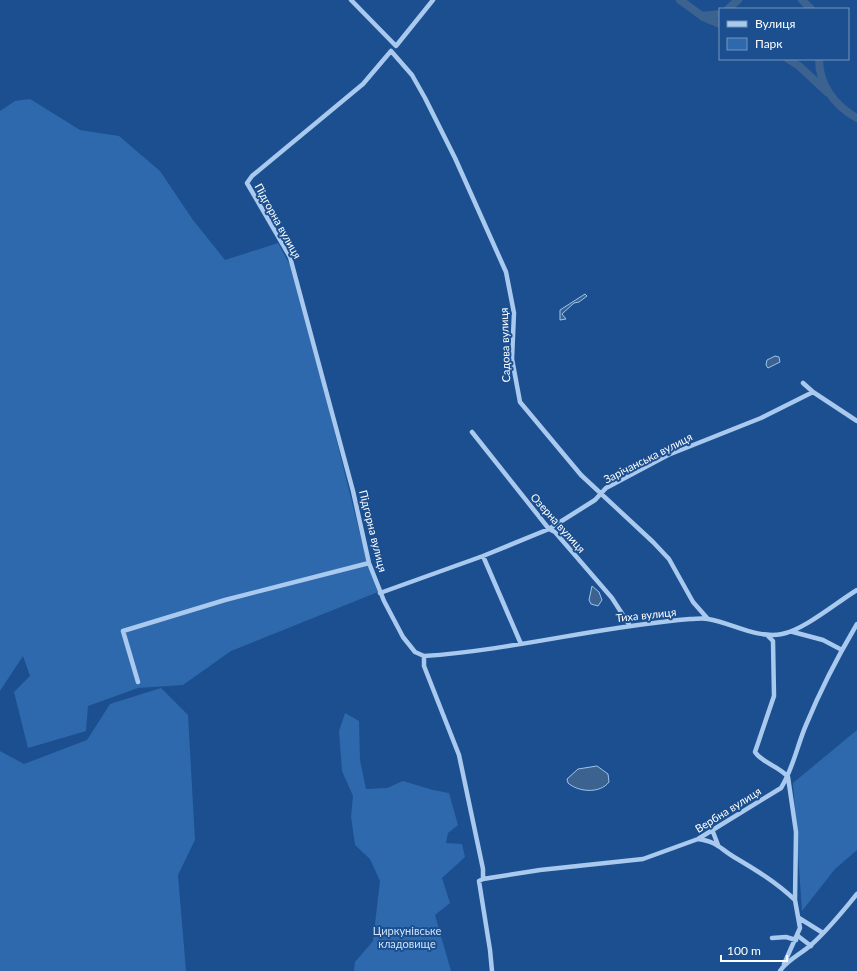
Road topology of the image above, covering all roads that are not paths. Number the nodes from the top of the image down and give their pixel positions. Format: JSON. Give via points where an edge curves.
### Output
{"nodes":[{"id":1,"x":351,"y":0,"type":"edge"},
{"id":2,"x":433,"y":0,"type":"edge"},
{"id":3,"x":391,"y":51,"type":"joint"},
{"id":4,"x":803,"y":383,"type":"dead end"},
{"id":5,"x":813,"y":392,"type":"junction"},
{"id":6,"x":857,"y":421,"type":"edge"},
{"id":7,"x":472,"y":432,"type":"dead end"},
{"id":8,"x":600,"y":494,"type":"junction"},
{"id":9,"x":549,"y":529,"type":"junction"},
{"id":10,"x":483,"y":556,"type":"junction"},
{"id":11,"x":369,"y":563,"type":"junction"},
{"id":12,"x":857,"y":590,"type":"edge"},
{"id":13,"x":380,"y":593,"type":"junction"},
{"id":14,"x":699,"y":610,"type":"junction"},
{"id":15,"x":691,"y":619,"type":"junction"},
{"id":16,"x":708,"y":619,"type":"junction"},
{"id":17,"x":857,"y":624,"type":"edge"},
{"id":18,"x":630,"y":626,"type":"junction"},
{"id":19,"x":793,"y":632,"type":"junction"},
{"id":20,"x":767,"y":635,"type":"junction"},
{"id":21,"x":521,"y":644,"type":"junction"},
{"id":22,"x":842,"y":650,"type":"junction"},
{"id":23,"x":424,"y":656,"type":"junction"},
{"id":24,"x":138,"y":682,"type":"dead end"},
{"id":25,"x":788,"y":777,"type":"junction"},
{"id":26,"x":713,"y":832,"type":"junction"},
{"id":27,"x":698,"y":839,"type":"junction"},
{"id":28,"x":718,"y":844,"type":"junction"},
{"id":29,"x":483,"y":879,"type":"junction"},
{"id":30,"x":857,"y":894,"type":"edge"},
{"id":31,"x":795,"y":900,"type":"junction"},
{"id":32,"x":799,"y":918,"type":"junction"},
{"id":33,"x":823,"y":933,"type":"junction"},
{"id":34,"x":772,"y":938,"type":"dead end"},
{"id":35,"x":797,"y":938,"type":"junction"},
{"id":36,"x":811,"y":946,"type":"junction"},
{"id":37,"x":784,"y":964,"type":"junction"},
{"id":38,"x":492,"y":971,"type":"edge"},
{"id":39,"x":780,"y":971,"type":"edge"}],
"edges":[{"from":1,"to":2,"type":"street","via":[[396,46]]},
{"from":3,"to":8,"type":"street","name":"Садова вулиця","via":[[412,75],[426,98],[506,272],[514,313],[513,365],[520,402],[572,465]]},
{"from":3,"to":11,"type":"street","name":"Підгорна вулиця","via":[[362,84],[252,176],[247,183],[290,257],[353,491]]},
{"from":4,"to":5,"type":"street"},
{"from":5,"to":6,"type":"street"},
{"from":5,"to":8,"type":"street","name":"Зарічанська вулиця","via":[[761,418],[681,448],[613,484]]},
{"from":7,"to":9,"type":"street","name":"Озерна вулиця"},
{"from":8,"to":9,"type":"street","name":"Зарічанська вулиця","via":[[595,500]]},
{"from":8,"to":14,"type":"street","name":"Садова вулиця","via":[[669,559],[686,592]]},
{"from":9,"to":10,"type":"street","name":"Зарічанська вулиця"},
{"from":9,"to":18,"type":"street","name":"Озерна вулиця","via":[[555,532],[612,598]]},
{"from":10,"to":13,"type":"street","name":"Зарічанська вулиця"},
{"from":10,"to":21,"type":"street"},
{"from":11,"to":13,"type":"street","name":"Підгорна вулиця"},
{"from":11,"to":24,"type":"street","via":[[225,600],[123,632]]},
{"from":12,"to":19,"type":"street","name":"Тиха вулиця"},
{"from":13,"to":23,"type":"street","name":"Підгорна вулиця","via":[[403,637],[415,652]]},
{"from":14,"to":15,"type":"street"},
{"from":14,"to":16,"type":"street","name":"Садова вулиця"},
{"from":15,"to":16,"type":"street","name":"Тиха вулиця"},
{"from":15,"to":18,"type":"street","name":"Тиха вулиця"},
{"from":16,"to":20,"type":"street","name":"Тиха вулиця"},
{"from":17,"to":22,"type":"street","name":"Вербна вулиця"},
{"from":18,"to":21,"type":"street","name":"Тиха вулиця"},
{"from":19,"to":20,"type":"street","name":"Тиха вулиця"},
{"from":19,"to":22,"type":"street","via":[[824,640]]},
{"from":20,"to":25,"type":"street","via":[[773,641],[774,696],[755,752],[783,770]]},
{"from":21,"to":23,"type":"street","name":"Тиха вулиця","via":[[489,650]]},
{"from":22,"to":25,"type":"street","name":"Вербна вулиця","via":[[806,725]]},
{"from":23,"to":29,"type":"street","via":[[424,666],[459,755],[477,836]]},
{"from":25,"to":26,"type":"street","name":"Вербна вулиця","via":[[781,788]]},
{"from":25,"to":31,"type":"street","via":[[796,832]]},
{"from":26,"to":27,"type":"street","name":"Вербна вулиця"},
{"from":26,"to":28,"type":"street"},
{"from":27,"to":28,"type":"street"},
{"from":27,"to":29,"type":"street","name":"Вербна вулиця","via":[[643,860],[540,870]]},
{"from":28,"to":31,"type":"street","via":[[732,856],[776,882]]},
{"from":29,"to":38,"type":"street","via":[[479,881]]},
{"from":30,"to":33,"type":"street"},
{"from":31,"to":32,"type":"street"},
{"from":32,"to":33,"type":"street"},
{"from":32,"to":35,"type":"street"},
{"from":33,"to":36,"type":"street"},
{"from":34,"to":35,"type":"street"},
{"from":35,"to":36,"type":"street"},
{"from":35,"to":37,"type":"street"},
{"from":36,"to":37,"type":"street"},
{"from":37,"to":39,"type":"street"}]}
